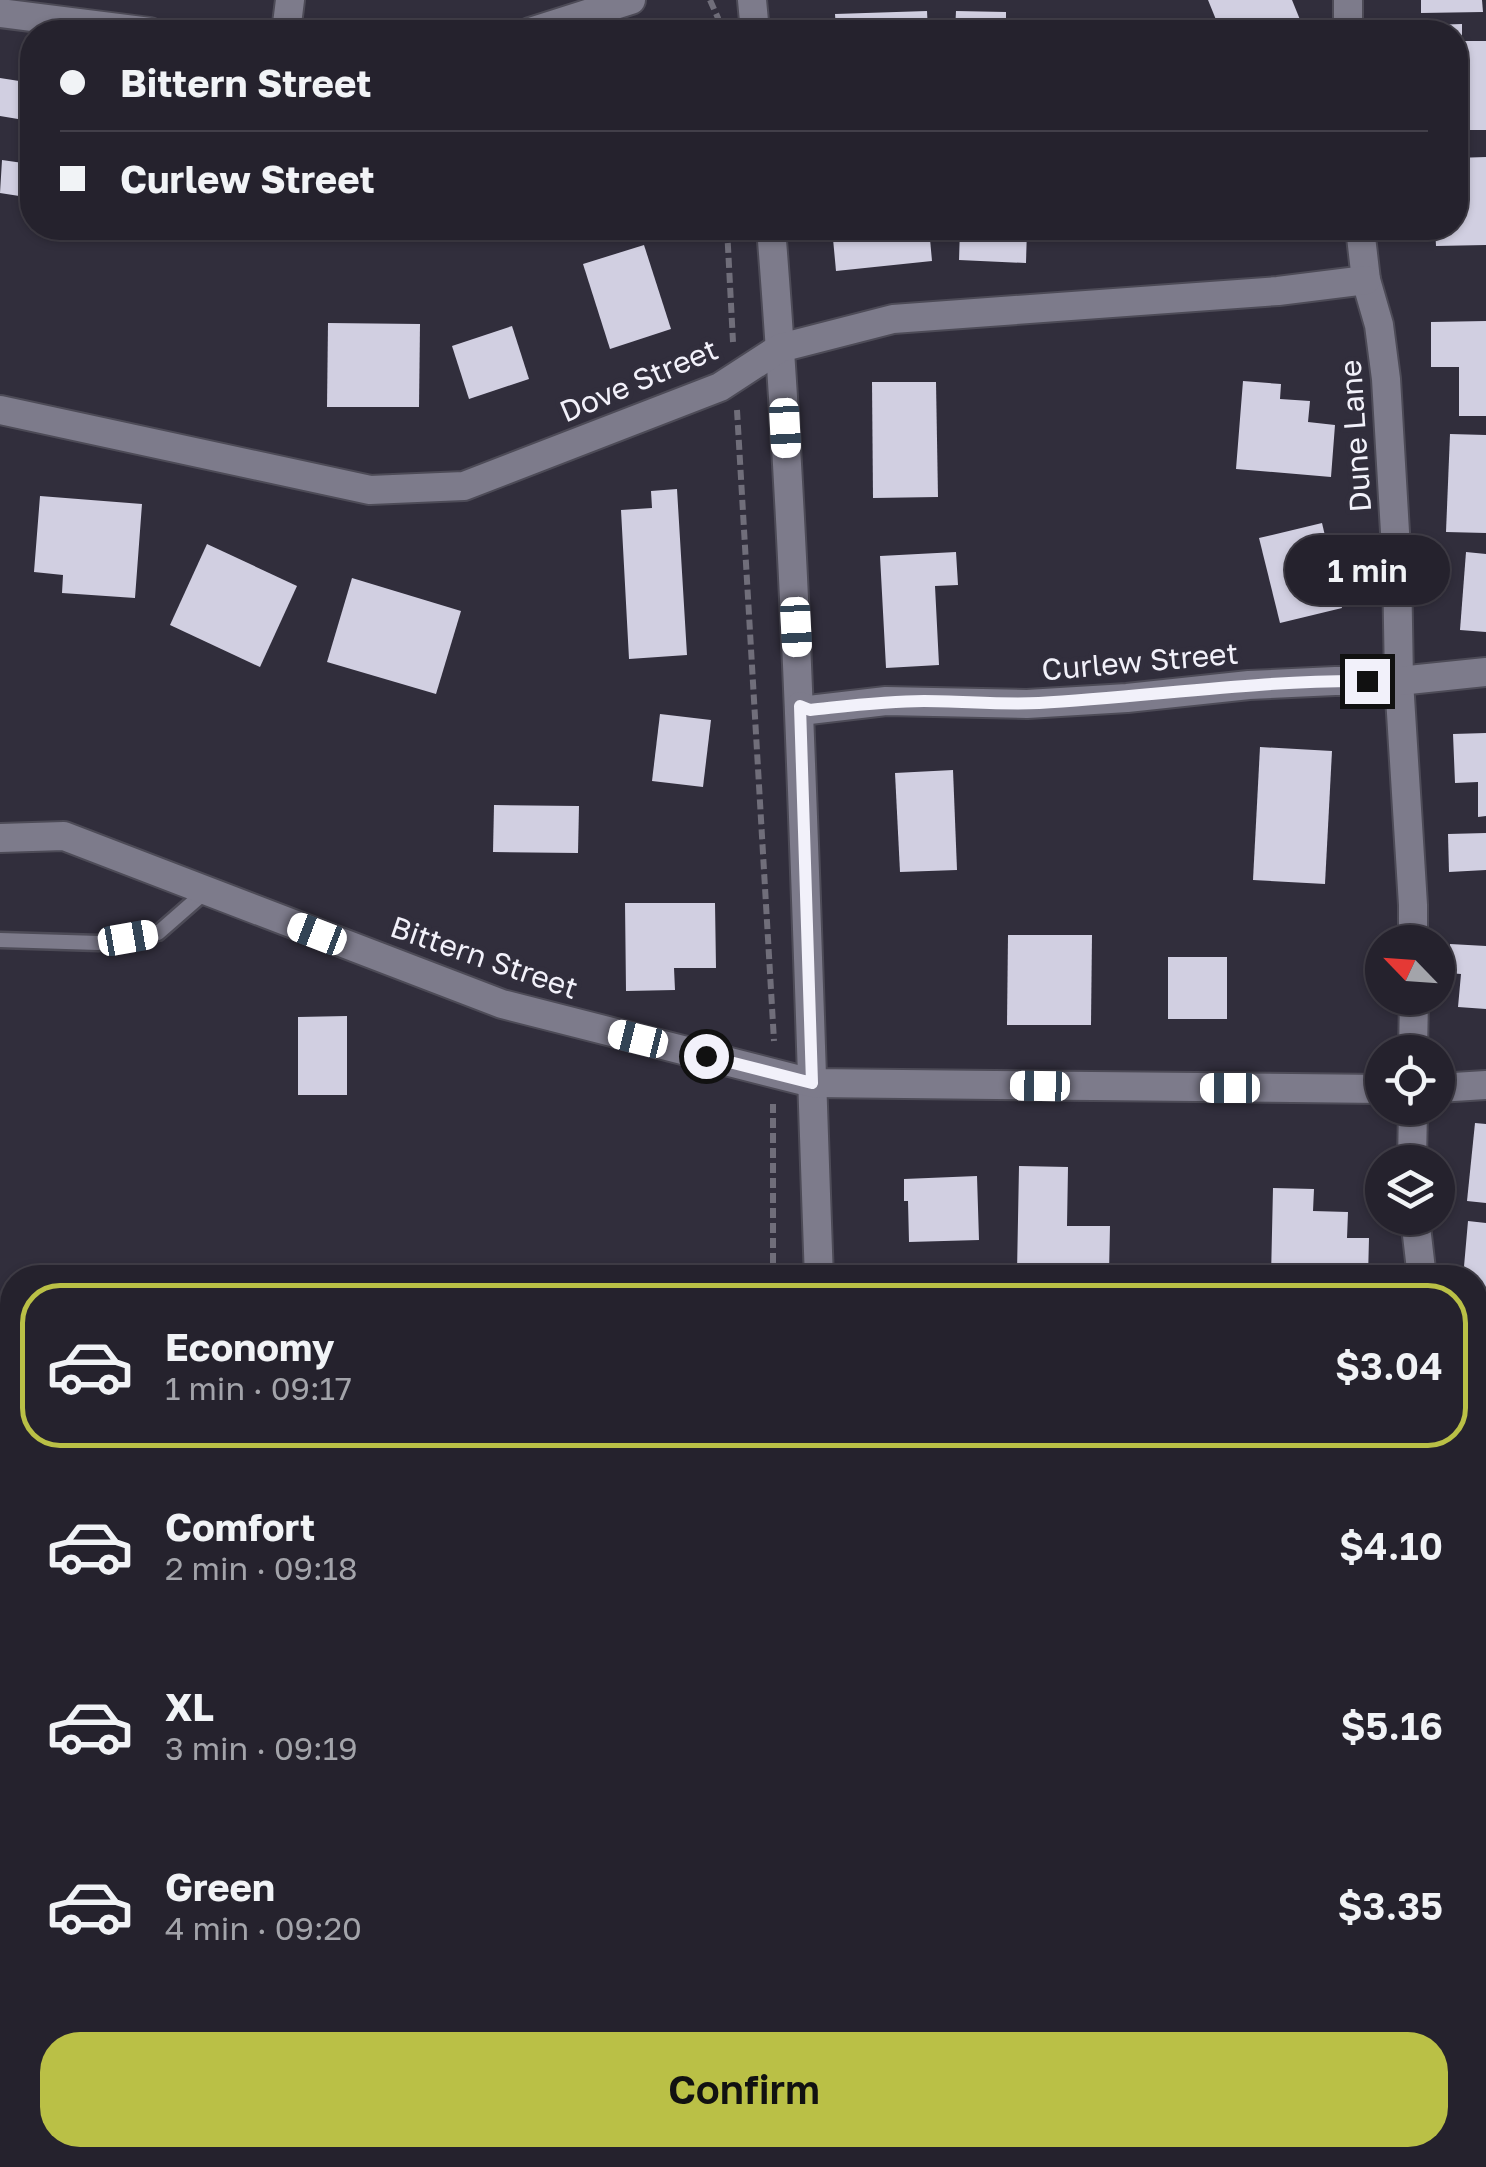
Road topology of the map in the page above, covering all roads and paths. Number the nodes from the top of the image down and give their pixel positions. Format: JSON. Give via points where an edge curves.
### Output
{"nodes":[{"id":1,"x":632,"y":0,"type":"edge"},
{"id":2,"x":0,"y":13,"type":"edge"},
{"id":3,"x":55,"y":20,"type":"edge"},
{"id":4,"x":568,"y":20,"type":"edge"},
{"id":5,"x":728,"y":240,"type":"edge"},
{"id":6,"x":772,"y":240,"type":"edge"},
{"id":7,"x":1361,"y":240,"type":"edge"},
{"id":8,"x":1366,"y":280,"type":"junction"},
{"id":9,"x":780,"y":348,"type":"junction"},
{"id":10,"x":735,"y":377,"type":"junction"},
{"id":11,"x":0,"y":410,"type":"edge"},
{"id":12,"x":1486,"y":672,"type":"edge"},
{"id":13,"x":1399,"y":681,"type":"junction"},
{"id":14,"x":800,"y":706,"type":"junction"},
{"id":15,"x":0,"y":838,"type":"edge"},
{"id":16,"x":206,"y":891,"type":"junction"},
{"id":17,"x":1413,"y":925,"type":"edge"},
{"id":18,"x":0,"y":940,"type":"edge"},
{"id":19,"x":774,"y":1074,"type":"junction"},
{"id":20,"x":812,"y":1083,"type":"junction"},
{"id":21,"x":1486,"y":1085,"type":"edge"},
{"id":22,"x":1455,"y":1087,"type":"edge"},
{"id":23,"x":1365,"y":1089,"type":"edge"},
{"id":24,"x":1417,"y":1235,"type":"edge"},
{"id":25,"x":773,"y":1265,"type":"edge"},
{"id":26,"x":819,"y":1265,"type":"edge"},
{"id":27,"x":1420,"y":1265,"type":"edge"}],
"edges":[{"from":1,"to":4,"type":"street"},
{"from":2,"to":3,"type":"street"},
{"from":5,"to":10,"type":"path"},
{"from":6,"to":9,"type":"street"},
{"from":7,"to":8,"type":"street","name":"Dune Lane"},
{"from":8,"to":9,"type":"street","name":"Dove Street","via":[[893,319]]},
{"from":8,"to":13,"type":"street","name":"Dune Lane","via":[[1386,379]]},
{"from":9,"to":10,"type":"street","name":"Dove Street"},
{"from":9,"to":14,"type":"street"},
{"from":10,"to":11,"type":"street","name":"Dove Street","via":[[464,486],[370,490]]},
{"from":10,"to":19,"type":"path"},
{"from":12,"to":13,"type":"street","name":"Curlew Street"},
{"from":13,"to":14,"type":"street","name":"Curlew Street","via":[[1249,685],[1027,704]]},
{"from":13,"to":17,"type":"street","name":"Dune Lane"},
{"from":14,"to":20,"type":"street"},
{"from":15,"to":16,"type":"street","name":"Bittern Street","via":[[64,836]]},
{"from":16,"to":18,"type":"lane","via":[[158,933],[99,943]]},
{"from":16,"to":19,"type":"street","name":"Bittern Street","via":[[502,1004]]},
{"from":19,"to":20,"type":"street","name":"Bittern Street"},
{"from":19,"to":25,"type":"path"},
{"from":20,"to":23,"type":"street","name":"Bittern Street"},
{"from":20,"to":26,"type":"street"},
{"from":21,"to":22,"type":"street"},
{"from":24,"to":27,"type":"street"}]}
